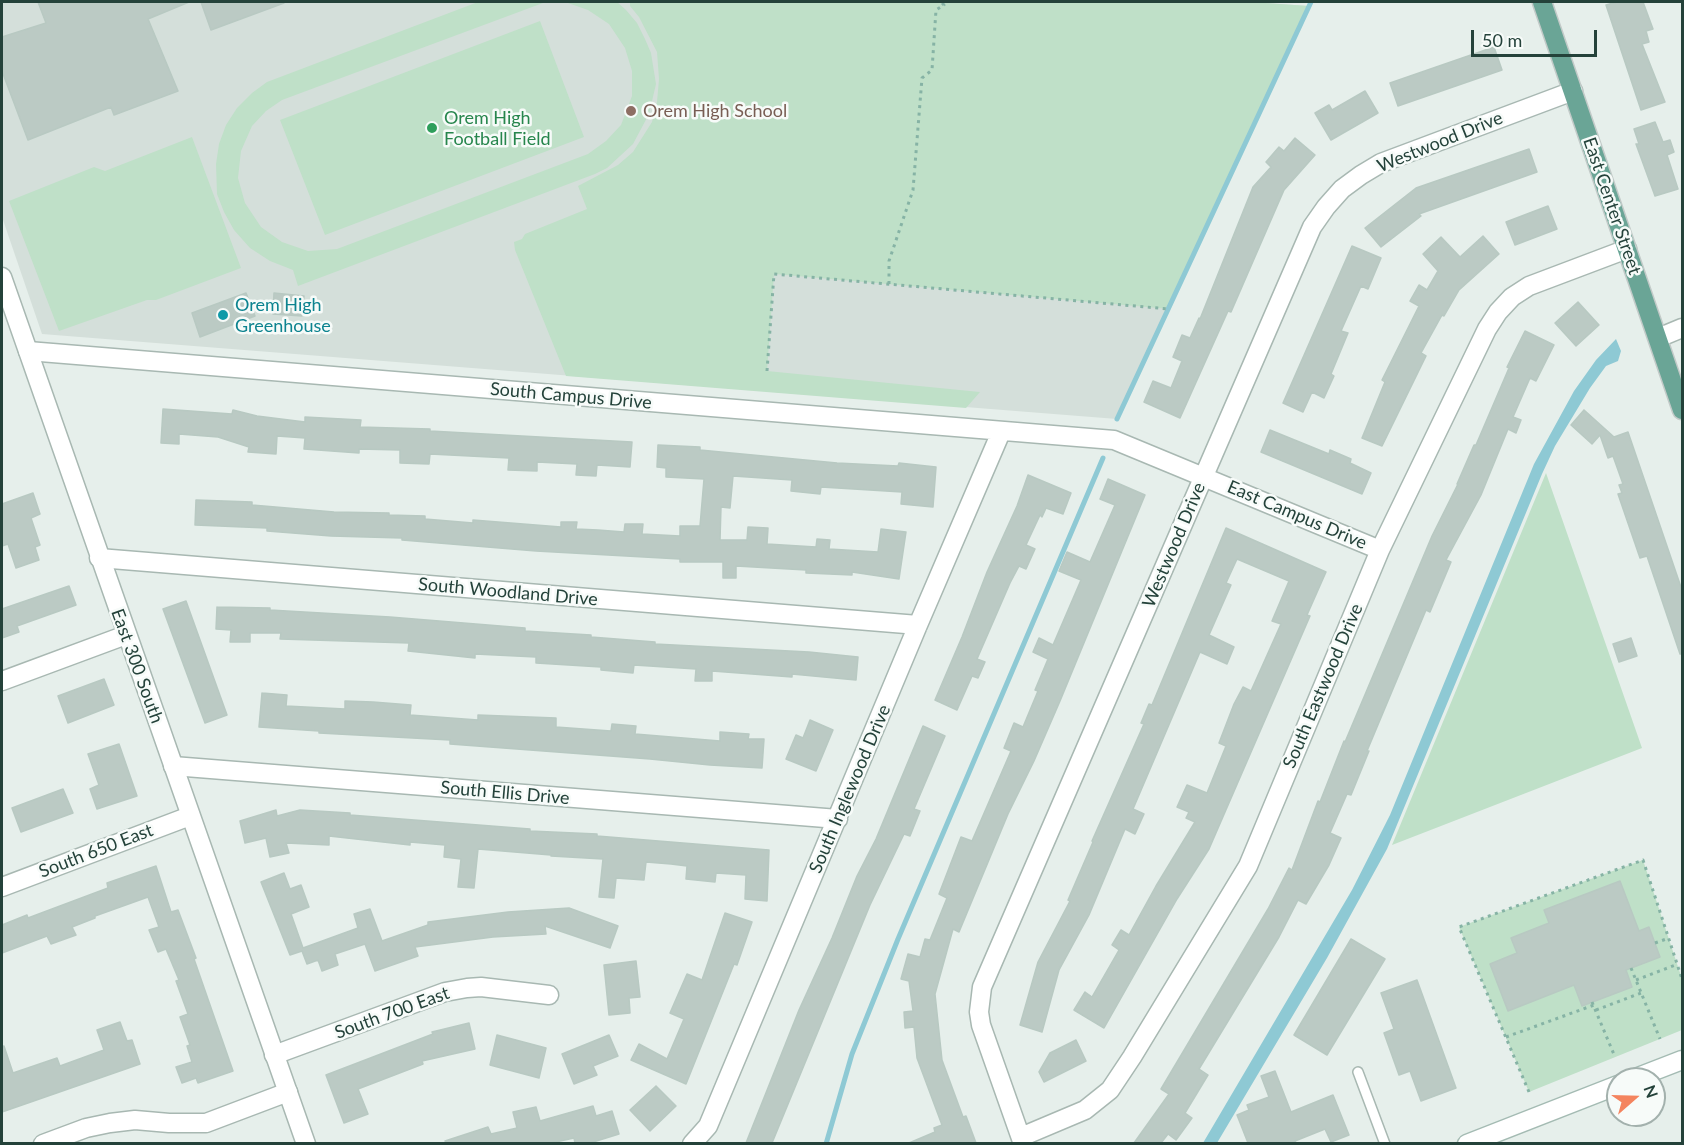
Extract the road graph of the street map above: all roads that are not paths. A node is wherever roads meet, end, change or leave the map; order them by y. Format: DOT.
graph roads {
  1 [pos="1542,2"];
  2 [pos="1572,91"];
  3 [pos="1627,249"];
  4 [pos="2,277"];
  5 [pos="1683,328"];
  6 [pos="1658,338"];
  7 [pos="28,351"];
  8 [pos="1683,410"];
  9 [pos="1001,432"];
  10 [pos="1114,440"];
  11 [pos="1204,476"];
  12 [pos="1380,550"];
  13 [pos="99,558"];
  14 [pos="918,625"];
  15 [pos="126,635"];
  16 [pos="2,681"];
  17 [pos="173,766"];
  18 [pos="190,816"];
  19 [pos="838,819"];
  20 [pos="2,887"];
  21 [pos="549,995"];
  22 [pos="274,1056"];
  23 [pos="1683,1060"];
  24 [pos="1665,1067"];
  25 [pos="1358,1072"];
  26 [pos="1606,1090"];
  27 [pos="288,1092"];
  28 [pos="1022,1140"];
  29 [pos="43,1143"];
  30 [pos="306,1143"];
  31 [pos="692,1143"];
  32 [pos="1385,1143"];
  33 [pos="1467,1143"];
  1 -- 2 [label="main road, East Center Street"];
  2 -- 3 [label="main road, East Center Street"];
  2 -- 11 [label="street, Westwood Drive"];
  3 -- 6 [label="main road, East Center Street"];
  3 -- 12 [label="street, South Eastwood Drive"];
  4 -- 7 [label="street, East 300 South"];
  5 -- 6 [label="street"];
  6 -- 8 [label="main road, East Center Street"];
  7 -- 9 [label="street, South Campus Drive"];
  7 -- 13 [label="street, East 300 South"];
  9 -- 10 [label="street, South Campus Drive"];
  9 -- 14 [label="street, South Inglewood Drive"];
  10 -- 11 [label="street, East Campus Drive"];
  11 -- 12 [label="street, East Campus Drive"];
  11 -- 28 [label="street, Westwood Drive"];
  12 -- 28 [label="street, South Eastwood Drive"];
  13 -- 14 [label="street, South Woodland Drive"];
  13 -- 15 [label="street, East 300 South"];
  14 -- 19 [label="street, South Inglewood Drive"];
  15 -- 16 [label="street"];
  15 -- 17 [label="street, East 300 South"];
  17 -- 18 [label="street, East 300 South"];
  17 -- 19 [label="street, South Ellis Drive"];
  18 -- 20 [label="street, South 650 East"];
  18 -- 22 [label="street, East 300 South"];
  19 -- 31 [label="street, South Inglewood Drive"];
  21 -- 22 [label="street, South 700 East"];
  22 -- 27 [label="street, East 300 South"];
  23 -- 24 [label="street"];
  25 -- 32 [label="lane"];
  26 -- 33 [label="street"];
  27 -- 29 [label="street"];
  27 -- 30 [label="street"];
}
